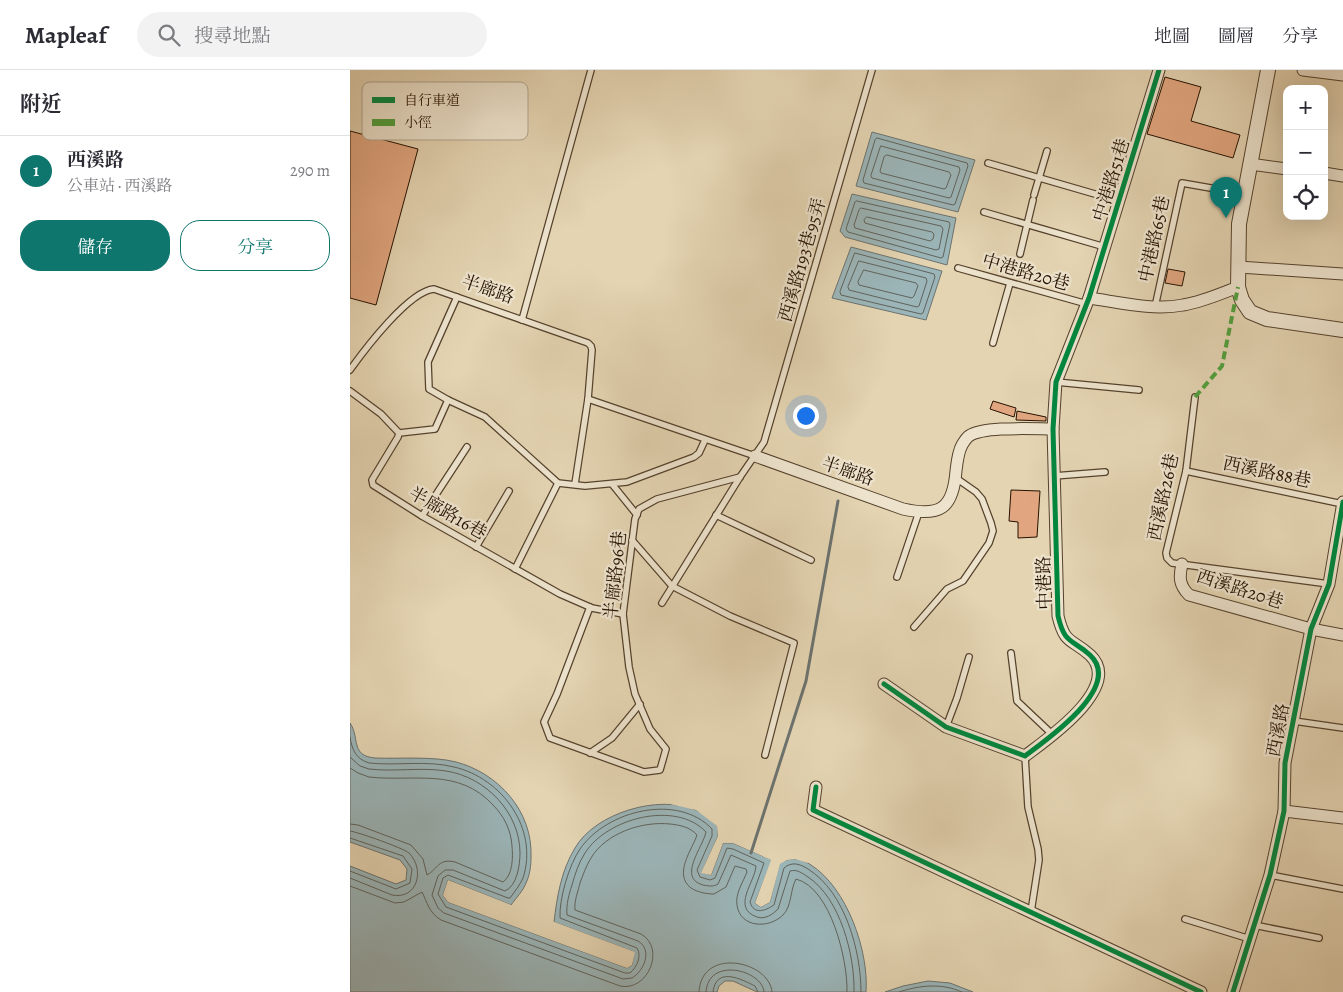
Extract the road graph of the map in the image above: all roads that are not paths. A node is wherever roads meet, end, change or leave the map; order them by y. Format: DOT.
graph roads {
  1 [pos="591,70"];
  2 [pos="872,70"];
  3 [pos="1159,70"];
  4 [pos="1268,70"];
  5 [pos="1303,70"];
  6 [pos="1343,75"];
  7 [pos="1048,151"];
  8 [pos="988,163"];
  9 [pos="1250,164"];
  10 [pos="1283,168"];
  11 [pos="1328,174"];
  12 [pos="1343,176"];
  13 [pos="1040,178"];
  14 [pos="1245,194"];
  15 [pos="1119,201"];
  16 [pos="984,212"];
  17 [pos="1027,224"];
  18 [pos="1105,247"];
  19 [pos="1020,254"];
  20 [pos="1239,267"];
  21 [pos="958,268"];
  22 [pos="1343,274"];
  23 [pos="1010,282"];
  24 [pos="1238,287"];
  25 [pos="457,297"];
  26 [pos="1088,301"];
  27 [pos="1155,306"];
  28 [pos="522,320"];
  29 [pos="1343,330"];
  30 [pos="994,344"];
  31 [pos="350,370"];
  32 [pos="1056,382"];
  33 [pos="1139,390"];
  34 [pos="350,391"];
  35 [pos="1195,397"];
  36 [pos="588,399"];
  37 [pos="448,400"];
  38 [pos="1053,429"];
  39 [pos="399,433"];
  40 [pos="706,440"];
  41 [pos="467,447"];
  42 [pos="755,456"];
  43 [pos="1186,471"];
  44 [pos="1105,472"];
  45 [pos="1054,476"];
  46 [pos="740,477"];
  47 [pos="956,478"];
  48 [pos="558,483"];
  49 [pos="575,484"];
  50 [pos="612,484"];
  51 [pos="509,491"];
  52 [pos="1343,503"];
  53 [pos="919,512"];
  54 [pos="716,514"];
  55 [pos="422,516"];
  56 [pos="637,516"];
  57 [pos="632,540"];
  58 [pos="476,547"];
  59 [pos="810,560"];
  60 [pos="1182,564"];
  61 [pos="515,569"];
  62 [pos="897,577"];
  63 [pos="1329,584"];
  64 [pos="672,586"];
  65 [pos="662,603"];
  66 [pos="590,607"];
  67 [pos="623,614"];
  68 [pos="914,628"];
  69 [pos="1311,629"];
  70 [pos="1343,635"];
  71 [pos="1011,653"];
  72 [pos="969,657"];
  73 [pos="884,684"];
  74 [pos="640,704"];
  75 [pos="1294,721"];
  76 [pos="946,727"];
  77 [pos="1343,728"];
  78 [pos="1053,735"];
  79 [pos="590,753"];
  80 [pos="765,755"];
  81 [pos="1025,756"];
  82 [pos="816,788"];
  83 [pos="1284,811"];
  84 [pos="1343,818"];
  85 [pos="1270,875"];
  86 [pos="1343,889"];
  87 [pos="1031,912"];
  88 [pos="1185,919"];
  89 [pos="1254,925"];
  90 [pos="1319,938"];
  91 [pos="1250,939"];
  92 [pos="1201,992"];
  93 [pos="1233,992"];
  1 -- 28 [label="lane"];
  2 -- 42 [label="lane, 西溪路193巷95弄"];
  3 -- 15 [label="street, 中港路51巷"];
  4 -- 9 [label="street"];
  5 -- 6 [label="street"];
  7 -- 13 [label="lane"];
  8 -- 13 [label="lane"];
  9 -- 10 [label="street"];
  9 -- 14 [label="street"];
  11 -- 12 [label="street"];
  13 -- 15 [label="lane"];
  13 -- 17 [label="lane"];
  14 -- 20 [label="street"];
  14 -- 27 [label="lane, 中港路65巷"];
  15 -- 18 [label="street, 中港路51巷"];
  16 -- 17 [label="lane"];
  17 -- 18 [label="lane"];
  17 -- 19 [label="lane"];
  18 -- 26 [label="street, 中港路51巷"];
  20 -- 22 [label="street"];
  20 -- 24 [label="street"];
  21 -- 23 [label="lane, 中港路20巷"];
  23 -- 26 [label="lane, 中港路20巷"];
  23 -- 30 [label="lane"];
  24 -- 27 [label="street"];
  24 -- 29 [label="street"];
  25 -- 28 [label="lane, 半廍路"];
  25 -- 31 [label="lane, 半廍路"];
  25 -- 37 [label="lane"];
  26 -- 27 [label="street"];
  26 -- 32 [label="street, 中港路"];
  28 -- 36 [label="lane, 半廍路"];
  32 -- 33 [label="lane"];
  32 -- 38 [label="street, 中港路"];
  34 -- 39 [label="lane"];
  35 -- 43 [label="lane, 西溪路26巷"];
  36 -- 40 [label="lane, 半廍路"];
  36 -- 49 [label="lane, 半廍路"];
  37 -- 39 [label="lane"];
  37 -- 48 [label="lane"];
  38 -- 45 [label="street, 中港路"];
  38 -- 47 [label="street, 半廍路"];
  39 -- 55 [label="lane, 半廍路16巷"];
  40 -- 42 [label="lane, 半廍路"];
  40 -- 50 [label="lane"];
  41 -- 55 [label="lane"];
  42 -- 46 [label="lane"];
  42 -- 53 [label="street, 半廍路"];
  43 -- 52 [label="lane, 西溪路88巷"];
  43 -- 60 [label="lane, 西溪路26巷"];
  44 -- 45 [label="lane"];
  45 -- 78 [label="street, 中港路"];
  46 -- 54 [label="lane"];
  46 -- 56 [label="lane, 半廍路96巷"];
  47 -- 53 [label="street, 半廍路"];
  47 -- 68 [label="lane"];
  48 -- 49 [label="lane"];
  48 -- 61 [label="lane"];
  49 -- 50 [label="lane"];
  50 -- 56 [label="lane"];
  51 -- 58 [label="lane"];
  52 -- 63 [label="street, 西溪路"];
  53 -- 62 [label="lane"];
  54 -- 59 [label="lane"];
  54 -- 64 [label="lane"];
  55 -- 58 [label="lane, 半廍路16巷"];
  56 -- 57 [label="lane, 半廍路96巷"];
  57 -- 64 [label="lane"];
  57 -- 67 [label="lane, 半廍路96巷"];
  58 -- 61 [label="lane, 半廍路16巷"];
  60 -- 63 [label="lane"];
  60 -- 69 [label="street, 西溪路20巷"];
  61 -- 66 [label="lane, 半廍路16巷"];
  63 -- 69 [label="street, 西溪路"];
  64 -- 65 [label="lane"];
  64 -- 80 [label="lane"];
  66 -- 67 [label="lane, 半廍路16巷"];
  66 -- 79 [label="lane"];
  67 -- 74 [label="lane, 半廍路96巷"];
  69 -- 70 [label="street, 西溪路20巷"];
  69 -- 75 [label="street, 西溪路"];
  71 -- 78 [label="lane"];
  72 -- 76 [label="lane"];
  73 -- 76 [label="street"];
  74 -- 79 [label="lane"];
  74 -- 79 [label="lane, 半廍路96巷"];
  75 -- 77 [label="lane"];
  75 -- 83 [label="street, 西溪路"];
  76 -- 81 [label="street"];
  78 -- 81 [label="street, 中港路"];
  81 -- 87 [label="lane"];
  82 -- 87 [label="street"];
  83 -- 84 [label="street"];
  83 -- 85 [label="street, 西溪路"];
  85 -- 86 [label="lane"];
  85 -- 89 [label="street, 西溪路"];
  87 -- 92 [label="street"];
  88 -- 91 [label="lane"];
  89 -- 90 [label="lane"];
  89 -- 91 [label="street, 西溪路"];
  91 -- 93 [label="street, 西溪路"];
}
